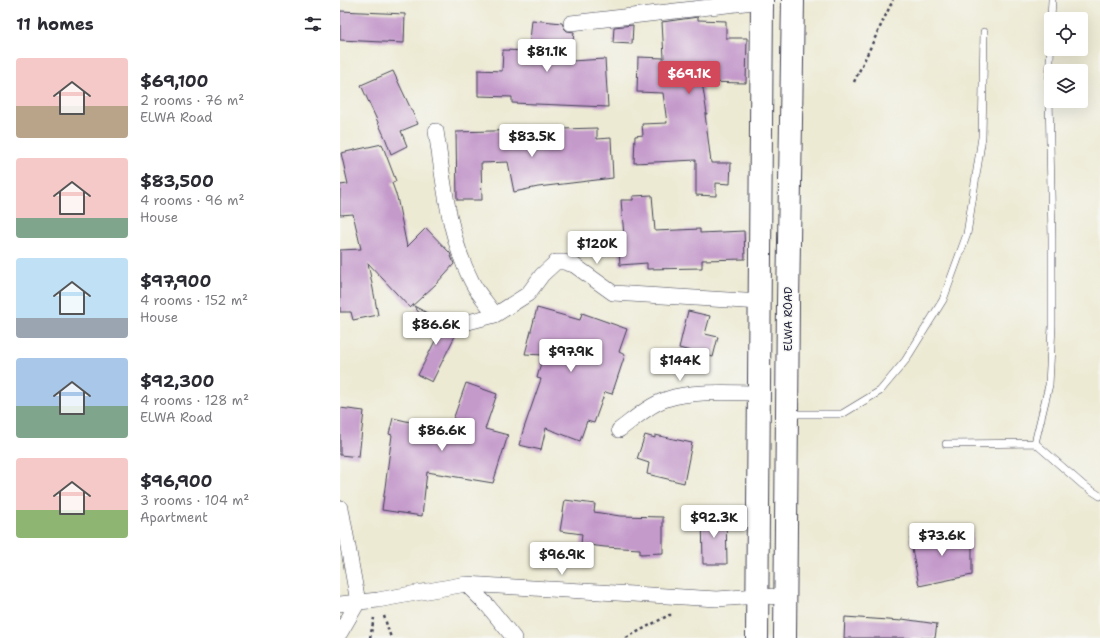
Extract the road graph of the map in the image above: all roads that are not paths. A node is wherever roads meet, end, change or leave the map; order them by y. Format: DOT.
graph roads {
  1 [pos="793,0"];
  2 [pos="1052,0"];
  3 [pos="762,1"];
  4 [pos="1051,12"];
  5 [pos="571,23"];
  6 [pos="984,32"];
  7 [pos="1050,56"];
  8 [pos="436,132"];
  9 [pos="761,302"];
  10 [pos="495,315"];
  11 [pos="457,325"];
  12 [pos="759,393"];
  13 [pos="787,414"];
  14 [pos="618,430"];
  15 [pos="1035,443"];
  16 [pos="946,444"];
  17 [pos="1100,496"];
  18 [pos="341,508"];
  19 [pos="466,584"];
  20 [pos="757,596"];
  21 [pos="786,597"];
  22 [pos="358,602"];
  23 [pos="340,604"];
  24 [pos="340,633"];
  25 [pos="514,638"];
  26 [pos="757,638"];
  27 [pos="785,638"];
  1 -- 13 [label="main road, ELWA ROAD"];
  2 -- 4 [label="lane"];
  3 -- 5 [label="street"];
  3 -- 9 [label="main road"];
  6 -- 13 [label="lane"];
  7 -- 15 [label="lane"];
  8 -- 10 [label="street"];
  9 -- 10 [label="street"];
  9 -- 12 [label="main road"];
  10 -- 11 [label="street"];
  12 -- 14 [label="street"];
  12 -- 20 [label="main road"];
  13 -- 21 [label="main road, ELWA ROAD"];
  15 -- 16 [label="lane"];
  15 -- 17 [label="lane"];
  18 -- 22 [label="street"];
  19 -- 20 [label="street"];
  19 -- 22 [label="street"];
  19 -- 25 [label="street"];
  20 -- 21 [label="street"];
  20 -- 26 [label="main road"];
  21 -- 27 [label="main road, ELWA ROAD"];
  22 -- 23 [label="street"];
  22 -- 24 [label="street"];
}
